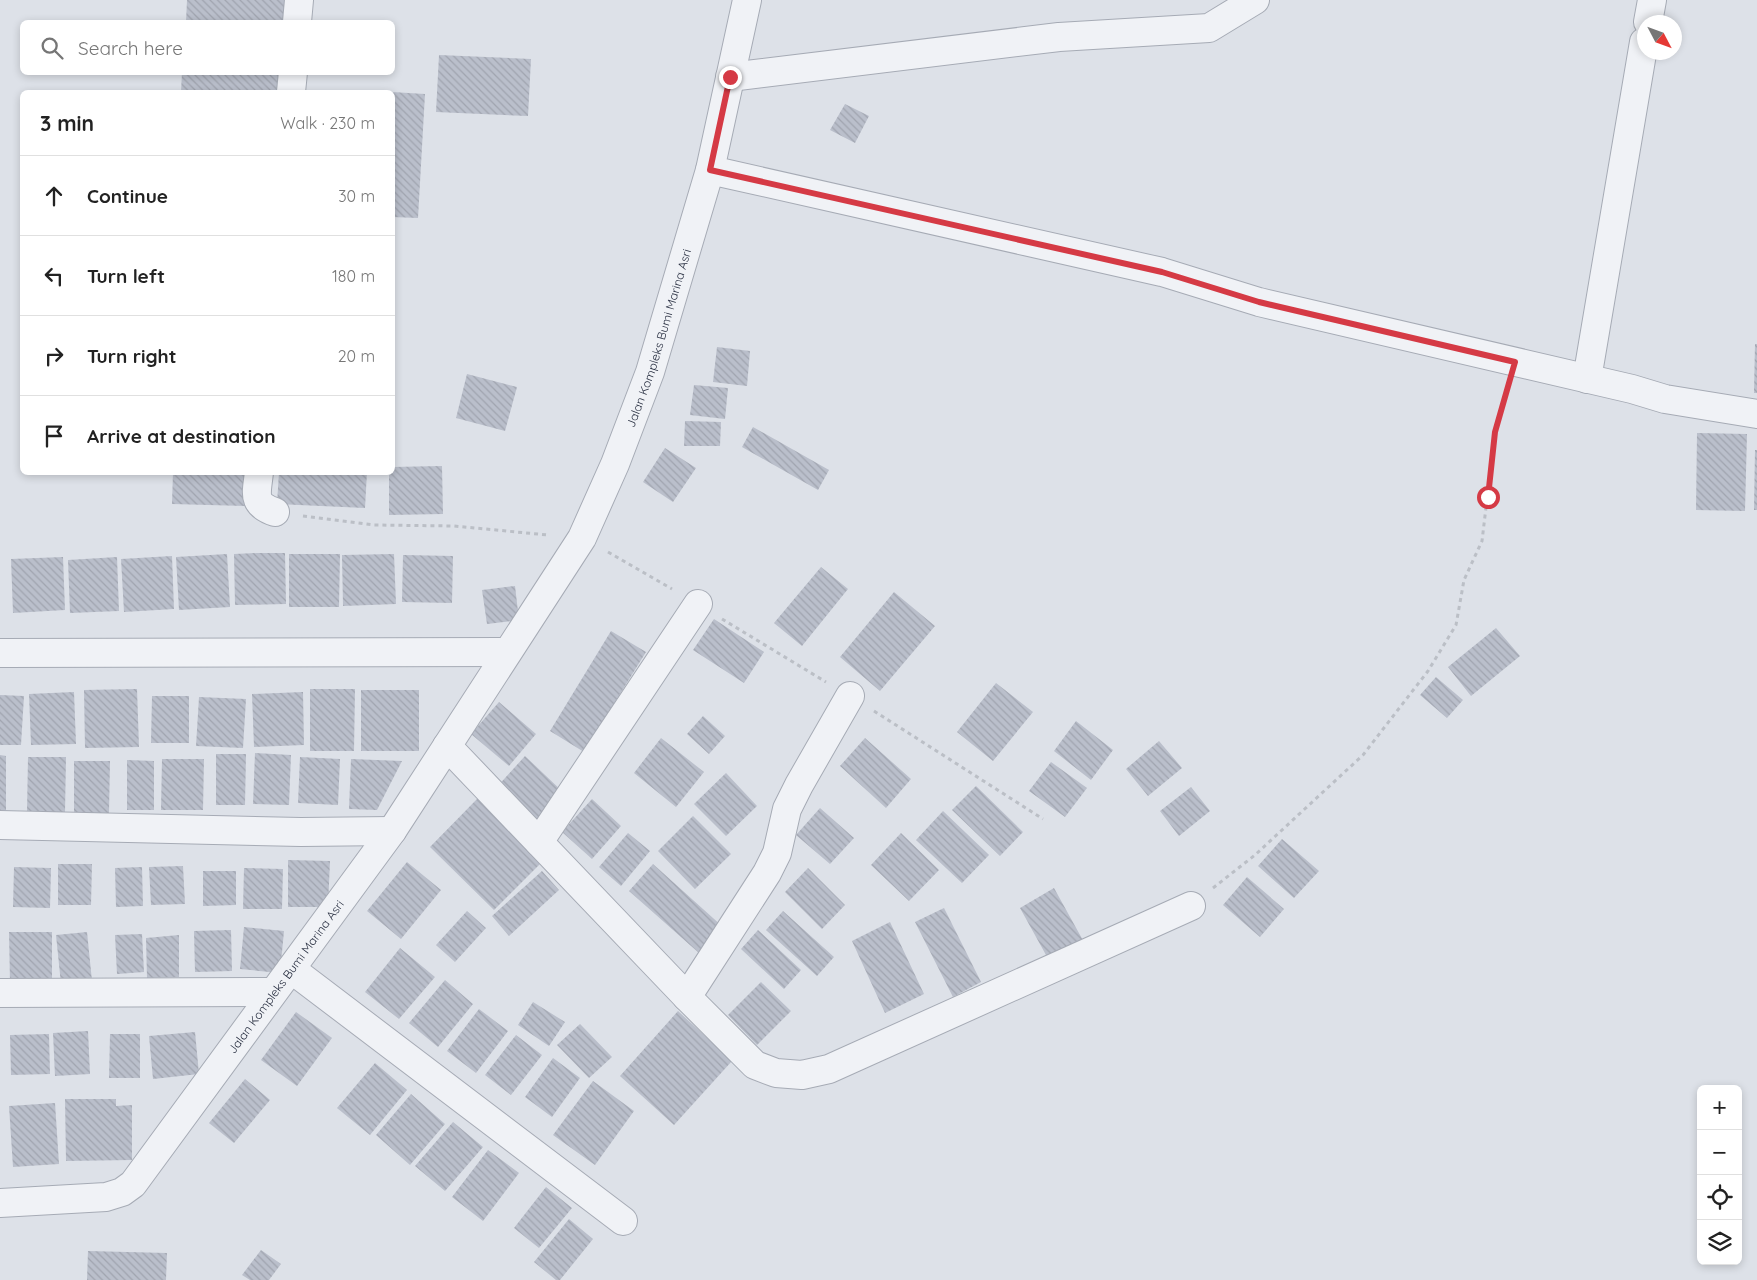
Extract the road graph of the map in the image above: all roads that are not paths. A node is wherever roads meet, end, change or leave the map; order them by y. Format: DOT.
graph roads {
  1 [pos="299,0"];
  2 [pos="747,0"];
  3 [pos="1255,0"];
  4 [pos="1652,0"];
  5 [pos="1649,15"];
  6 [pos="297,20"];
  7 [pos="1641,60"];
  8 [pos="293,75"];
  9 [pos="730,77"];
  10 [pos="291,90"];
  11 [pos="710,170"];
  12 [pos="1587,379"];
  13 [pos="1757,414"];
  14 [pos="258,475"];
  15 [pos="275,512"];
  16 [pos="698,604"];
  17 [pos="507,652"];
  18 [pos="0,653"];
  19 [pos="850,696"];
  20 [pos="447,746"];
  21 [pos="0,826"];
  22 [pos="392,832"];
  23 [pos="539,842"];
  24 [pos="1191,906"];
  25 [pos="291,968"];
  26 [pos="273,992"];
  27 [pos="0,993"];
  28 [pos="687,996"];
  29 [pos="0,1203"];
  30 [pos="623,1221"];
  1 -- 6 [label="street"];
  2 -- 9 [label="street, Jalan Kompleks Bumi Marina Asri"];
  3 -- 9 [label="street"];
  4 -- 5 [label="street"];
  7 -- 12 [label="street"];
  8 -- 10 [label="street"];
  9 -- 11 [label="street, Jalan Kompleks Bumi Marina Asri"];
  11 -- 12 [label="street"];
  11 -- 17 [label="street, Jalan Kompleks Bumi Marina Asri"];
  12 -- 13 [label="street"];
  14 -- 15 [label="street"];
  16 -- 23 [label="street"];
  17 -- 18 [label="street"];
  17 -- 20 [label="street, Jalan Kompleks Bumi Marina Asri"];
  19 -- 28 [label="street"];
  20 -- 22 [label="street, Jalan Kompleks Bumi Marina Asri"];
  20 -- 23 [label="street"];
  21 -- 22 [label="street"];
  22 -- 25 [label="street, Jalan Kompleks Bumi Marina Asri"];
  23 -- 28 [label="street"];
  24 -- 28 [label="street"];
  25 -- 26 [label="street, Jalan Kompleks Bumi Marina Asri"];
  25 -- 30 [label="street"];
  26 -- 27 [label="street"];
  26 -- 29 [label="street, Jalan Kompleks Bumi Marina Asri"];
}
